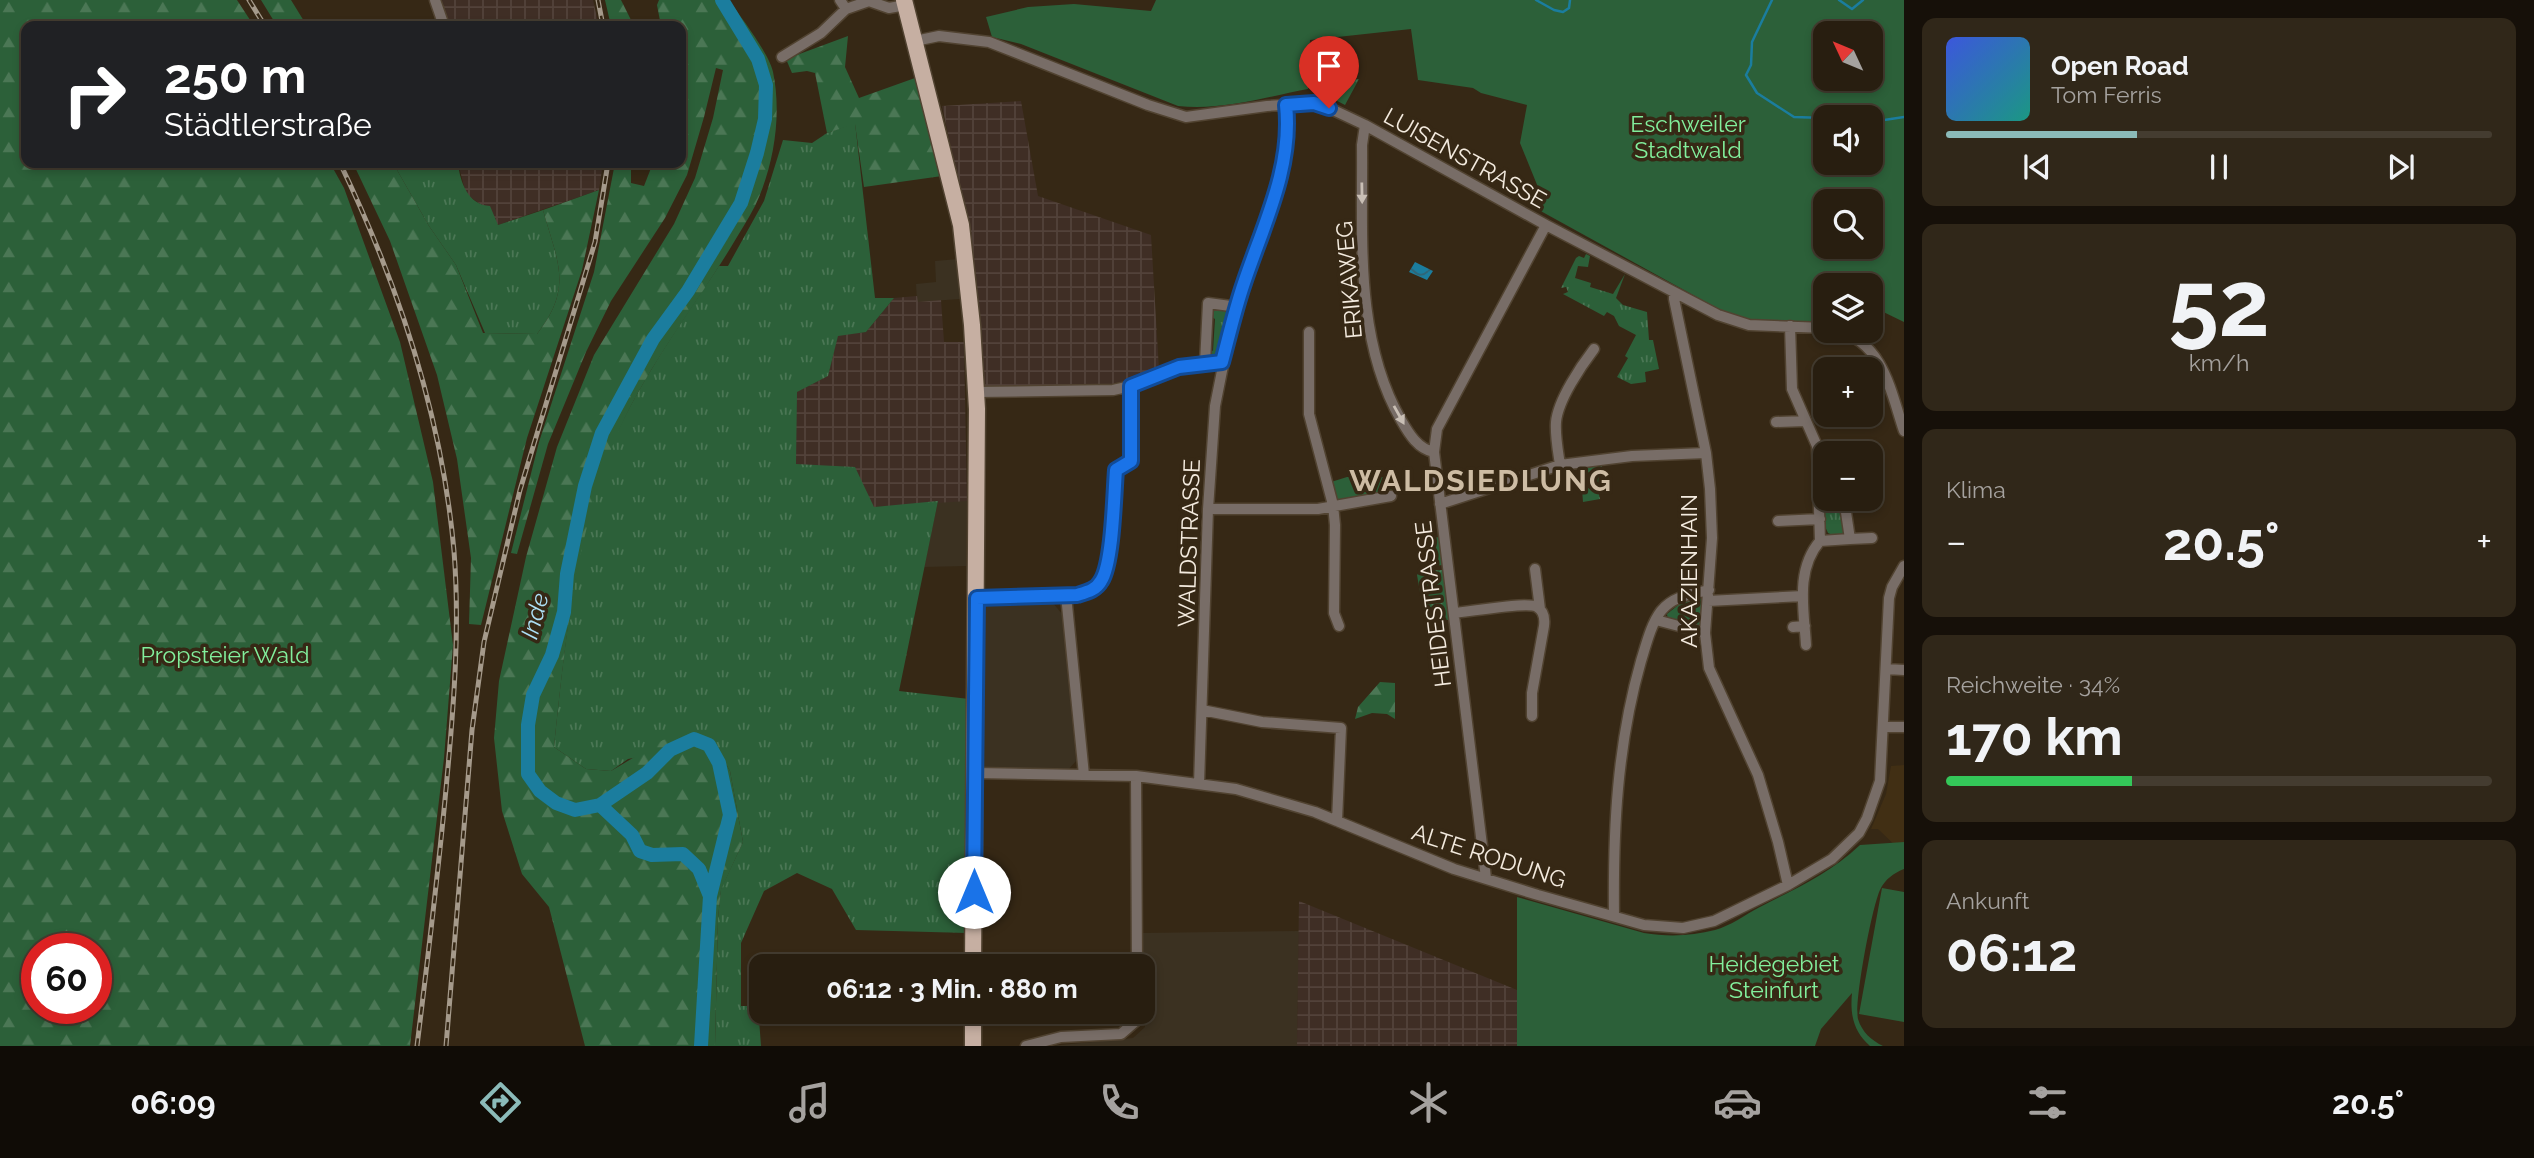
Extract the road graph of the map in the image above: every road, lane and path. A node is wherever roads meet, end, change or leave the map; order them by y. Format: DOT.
graph roads {
  1 [pos="435,0"];
  2 [pos="839,0"];
  3 [pos="905,3"];
  4 [pos="846,9"];
  5 [pos="442,21"];
  6 [pos="915,41"];
  7 [pos="782,57"];
  8 [pos="1286,105"];
  9 [pos="1365,125"];
  10 [pos="1546,225"];
  11 [pos="1674,292"];
  12 [pos="1238,307"];
  13 [pos="1790,326"];
  14 [pos="1813,327"];
  15 [pos="1309,332"];
  16 [pos="1862,343"];
  17 [pos="1594,349"];
  18 [pos="1222,362"];
  19 [pos="1205,363"];
  20 [pos="1131,386"];
  21 [pos="976,392"];
  22 [pos="1805,421"];
  23 [pos="1776,422"];
  24 [pos="1904,431"];
  25 [pos="1815,441"];
  26 [pos="1434,452"];
  27 [pos="1706,453"];
  28 [pos="1560,465"];
  29 [pos="1391,496"];
  30 [pos="1333,505"];
  31 [pos="1440,505"];
  32 [pos="1208,509"];
  33 [pos="1820,511"];
  34 [pos="1846,511"];
  35 [pos="1819,519"];
  36 [pos="1778,521"];
  37 [pos="1872,538"];
  38 [pos="1850,539"];
  39 [pos="1820,541"];
  40 [pos="1904,566"];
  41 [pos="1535,569"];
  42 [pos="1066,595"];
  43 [pos="1709,596"];
  44 [pos="1803,596"];
  45 [pos="977,598"];
  46 [pos="1540,609"];
  47 [pos="1454,613"];
  48 [pos="1656,620"];
  49 [pos="1339,626"];
  50 [pos="1805,626"];
  51 [pos="1793,627"];
  52 [pos="1705,633"];
  53 [pos="1806,645"];
  54 [pos="1886,669"];
  55 [pos="1904,670"];
  56 [pos="1202,710"];
  57 [pos="1532,716"];
  58 [pos="1884,727"];
  59 [pos="1904,727"];
  60 [pos="976,773"];
  61 [pos="1084,775"];
  62 [pos="1136,776"];
  63 [pos="1199,784"];
  64 [pos="1337,821"];
  65 [pos="1486,878"];
  66 [pos="1788,884"];
  67 [pos="1614,916"];
  68 [pos="973,954"];
  69 [pos="1136,954"];
  70 [pos="973,1024"];
  71 [pos="1133,1024"];
  72 [pos="972,1046"];
  73 [pos="1026,1046"];
  1 -- 5 [label="street"];
  2 -- 4 [label="street"];
  3 -- 4 [label="street"];
  3 -- 6 [label="main road"];
  4 -- 7 [label="street"];
  6 -- 8 [label="street, LUISENSTRASSE"];
  6 -- 21 [label="main road"];
  8 -- 9 [label="street, LUISENSTRASSE"];
  8 -- 12 [label="street, WALDSTRASSE"];
  9 -- 10 [label="street, LUISENSTRASSE"];
  9 -- 26 [label="street, ERIKAWEG, one-way"];
  10 -- 11 [label="street, LUISENSTRASSE"];
  10 -- 26 [label="street, HEIDESTRASSE"];
  11 -- 13 [label="street, LUISENSTRASSE"];
  11 -- 27 [label="street, AKAZIENHAIN"];
  12 -- 18 [label="street, WALDSTRASSE"];
  12 -- 19 [label="street"];
  13 -- 14 [label="street, LUISENSTRASSE"];
  13 -- 22 [label="street"];
  15 -- 30 [label="street"];
  16 -- 24 [label="street"];
  17 -- 28 [label="street"];
  18 -- 19 [label="street"];
  18 -- 32 [label="street, WALDSTRASSE"];
  19 -- 20 [label="street"];
  20 -- 21 [label="street"];
  20 -- 42 [label="street"];
  21 -- 45 [label="main road"];
  22 -- 23 [label="street"];
  22 -- 25 [label="street"];
  26 -- 31 [label="street, HEIDESTRASSE"];
  27 -- 28 [label="street"];
  27 -- 43 [label="street, AKAZIENHAIN"];
  28 -- 31 [label="street"];
  29 -- 30 [label="street"];
  30 -- 32 [label="street"];
  30 -- 49 [label="street"];
  31 -- 47 [label="street, HEIDESTRASSE"];
  32 -- 56 [label="street, WALDSTRASSE"];
  33 -- 35 [label="street"];
  34 -- 38 [label="street"];
  35 -- 36 [label="street"];
  35 -- 39 [label="street"];
  37 -- 38 [label="street"];
  38 -- 39 [label="street"];
  39 -- 44 [label="street"];
  40 -- 54 [label="street, ALTE RODUNG"];
  41 -- 46 [label="street"];
  42 -- 45 [label="street"];
  42 -- 61 [label="street"];
  43 -- 44 [label="street"];
  43 -- 48 [label="street"];
  43 -- 52 [label="street, AKAZIENHAIN"];
  44 -- 50 [label="street"];
  45 -- 60 [label="main road"];
  46 -- 47 [label="street"];
  46 -- 57 [label="street"];
  47 -- 65 [label="street, HEIDESTRASSE"];
  48 -- 52 [label="street"];
  48 -- 67 [label="street"];
  50 -- 51 [label="street"];
  50 -- 53 [label="street"];
  52 -- 66 [label="street, AKAZIENHAIN"];
  54 -- 55 [label="street"];
  54 -- 58 [label="street, ALTE RODUNG"];
  56 -- 63 [label="street, WALDSTRASSE"];
  56 -- 64 [label="street"];
  58 -- 59 [label="street"];
  58 -- 66 [label="street, ALTE RODUNG"];
  60 -- 61 [label="street, ALTE RODUNG"];
  60 -- 68 [label="main road"];
  61 -- 62 [label="street, ALTE RODUNG"];
  62 -- 63 [label="street, ALTE RODUNG"];
  62 -- 69 [label="street"];
  63 -- 64 [label="street, ALTE RODUNG"];
  64 -- 65 [label="street, ALTE RODUNG"];
  65 -- 67 [label="street, ALTE RODUNG"];
  66 -- 67 [label="street, ALTE RODUNG"];
  70 -- 72 [label="main road"];
  71 -- 73 [label="street"];
}
